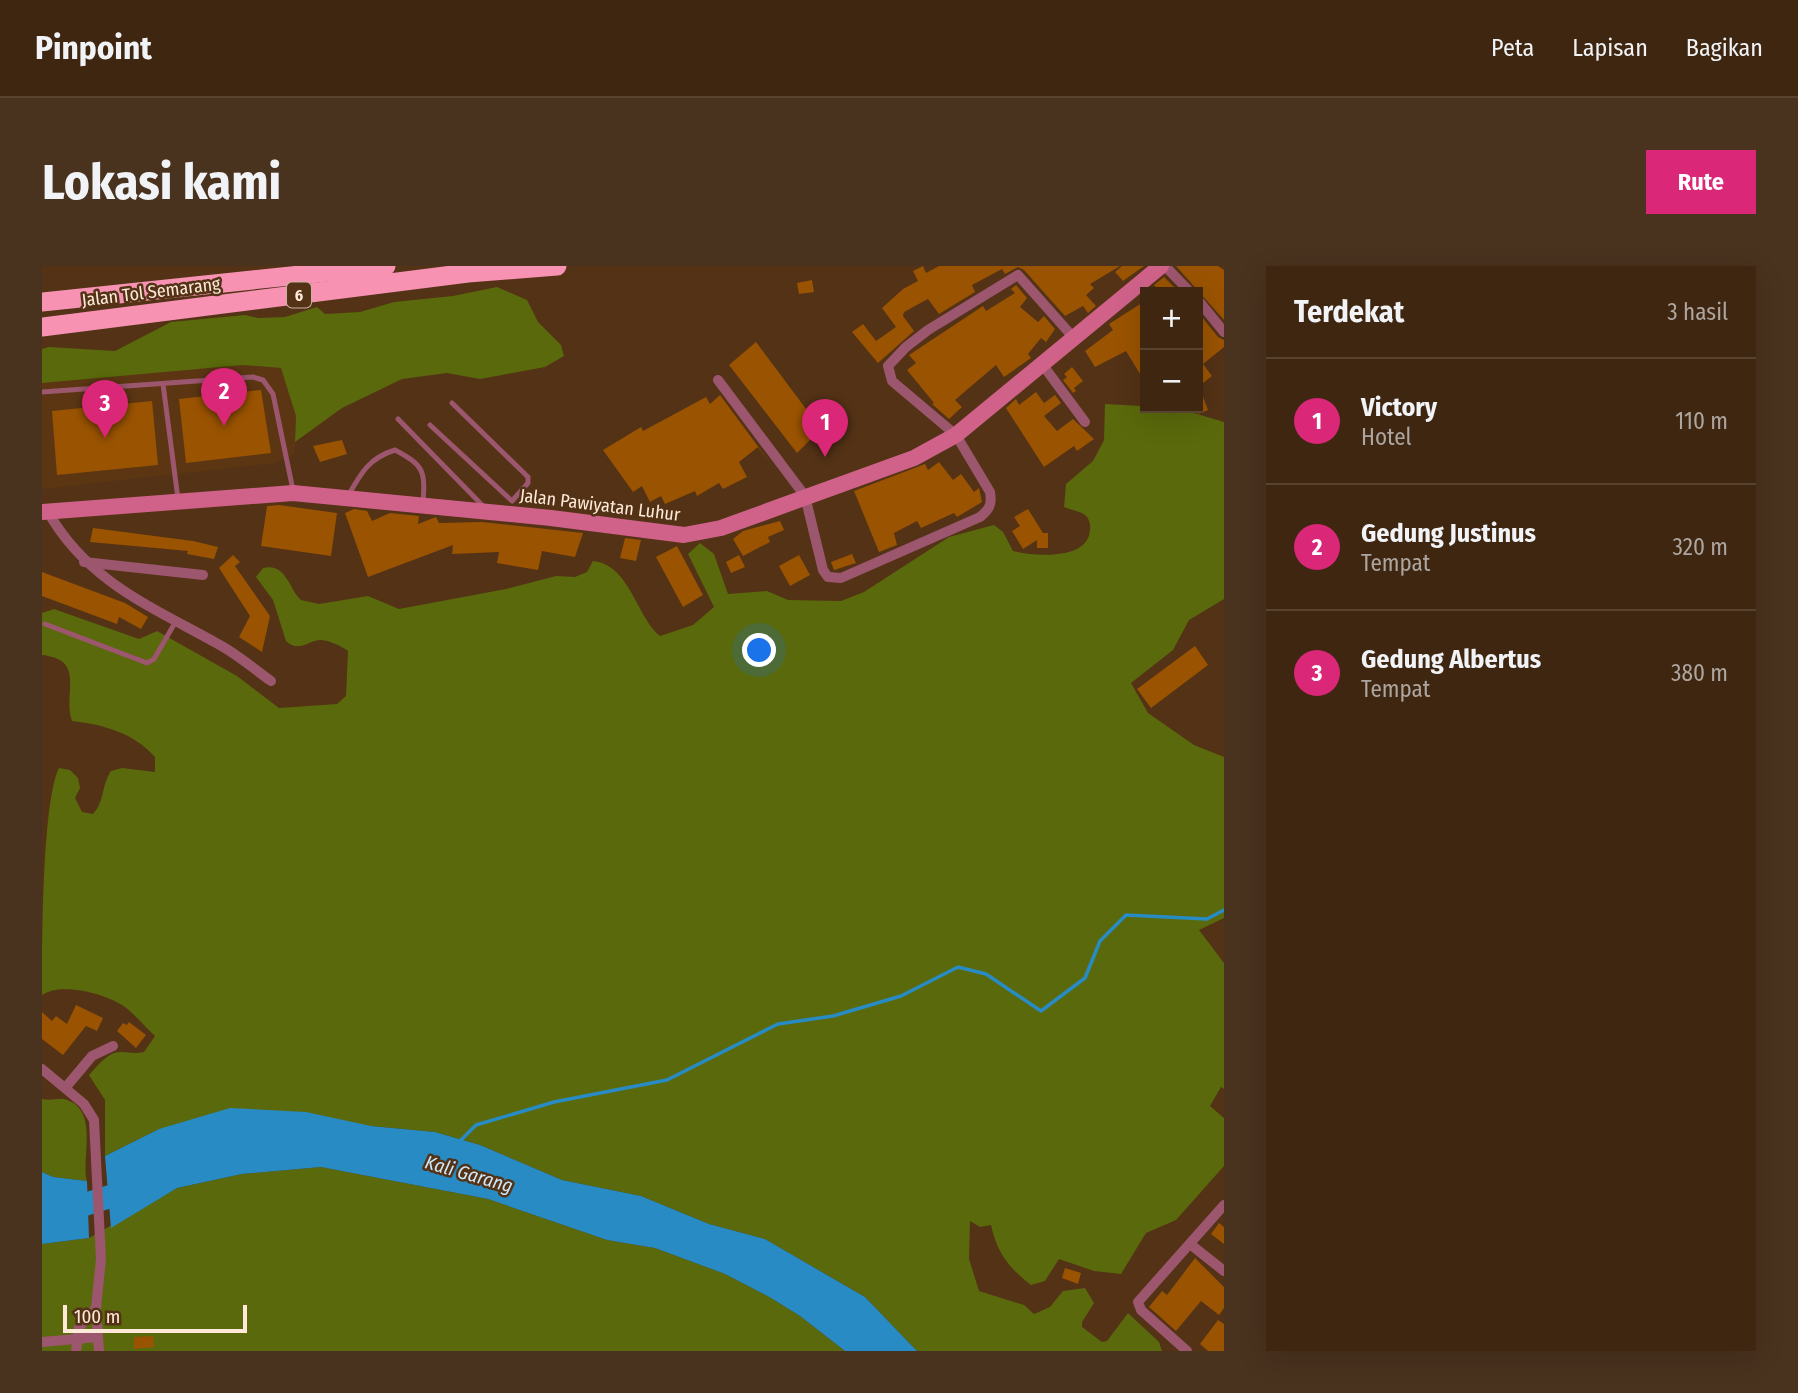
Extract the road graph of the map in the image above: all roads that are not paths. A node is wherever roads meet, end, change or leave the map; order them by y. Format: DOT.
graph roads {
  1 [pos="386,266"];
  2 [pos="556,266"];
  3 [pos="1157,267"];
  4 [pos="1183,287"];
  5 [pos="42,302"];
  6 [pos="1203,306"];
  7 [pos="42,327"];
  8 [pos="1224,332"];
  9 [pos="1073,337"];
  10 [pos="1042,364"];
  11 [pos="718,380"];
  12 [pos="163,384"];
  13 [pos="42,392"];
  14 [pos="452,403"];
  15 [pos="398,419"];
  16 [pos="1085,422"];
  17 [pos="429,425"];
  18 [pos="956,435"];
  19 [pos="293,493"];
  20 [pos="806,495"];
  21 [pos="347,499"];
  22 [pos="178,500"];
  23 [pos="423,507"];
  24 [pos="511,508"];
  25 [pos="45,512"];
  26 [pos="489,513"];
  27 [pos="84,562"];
  28 [pos="203,575"];
  29 [pos="176,621"];
  30 [pos="45,624"];
  31 [pos="271,681"];
  32 [pos="113,1046"];
  33 [pos="42,1069"];
  34 [pos="66,1087"];
  35 [pos="1224,1205"];
  36 [pos="1190,1244"];
  37 [pos="1224,1271"];
  38 [pos="96,1308"];
  39 [pos="99,1337"];
  40 [pos="42,1342"];
  41 [pos="77,1345"];
  42 [pos="99,1351"];
  43 [pos="1187,1351"];
  1 -- 5 [label="highway, Jalan Tol Semarang / 6"];
  2 -- 7 [label="highway, Jalan Tol Semarang / 6"];
  3 -- 4 [label="street"];
  3 -- 9 [label="main road, Jalan Pawiyatan Luhur"];
  6 -- 8 [label="street"];
  9 -- 10 [label="main road, Jalan Pawiyatan Luhur"];
  9 -- 18 [label="street"];
  10 -- 16 [label="street"];
  10 -- 18 [label="main road, Jalan Pawiyatan Luhur"];
  11 -- 20 [label="street"];
  12 -- 13 [label="lane"];
  12 -- 19 [label="lane"];
  12 -- 22 [label="lane"];
  14 -- 24 [label="lane"];
  15 -- 26 [label="lane"];
  17 -- 24 [label="lane"];
  18 -- 20 [label="main road, Jalan Pawiyatan Luhur"];
  18 -- 20 [label="street"];
  19 -- 21 [label="main road, Jalan Pawiyatan Luhur"];
  19 -- 22 [label="main road, Jalan Pawiyatan Luhur"];
  20 -- 24 [label="main road, Jalan Pawiyatan Luhur"];
  21 -- 23 [label="main road, Jalan Pawiyatan Luhur"];
  21 -- 23 [label="lane"];
  22 -- 25 [label="main road, Jalan Pawiyatan Luhur"];
  23 -- 26 [label="main road, Jalan Pawiyatan Luhur"];
  24 -- 26 [label="main road, Jalan Pawiyatan Luhur"];
  25 -- 27 [label="street"];
  27 -- 28 [label="street"];
  27 -- 29 [label="street"];
  29 -- 30 [label="lane"];
  29 -- 31 [label="street"];
  32 -- 34 [label="street"];
  33 -- 34 [label="street"];
  34 -- 38 [label="street"];
  35 -- 36 [label="street"];
  36 -- 37 [label="street"];
  36 -- 43 [label="street"];
  38 -- 39 [label="street"];
  38 -- 41 [label="street"];
  39 -- 41 [label="street"];
  39 -- 42 [label="street"];
  40 -- 41 [label="street"];
}
